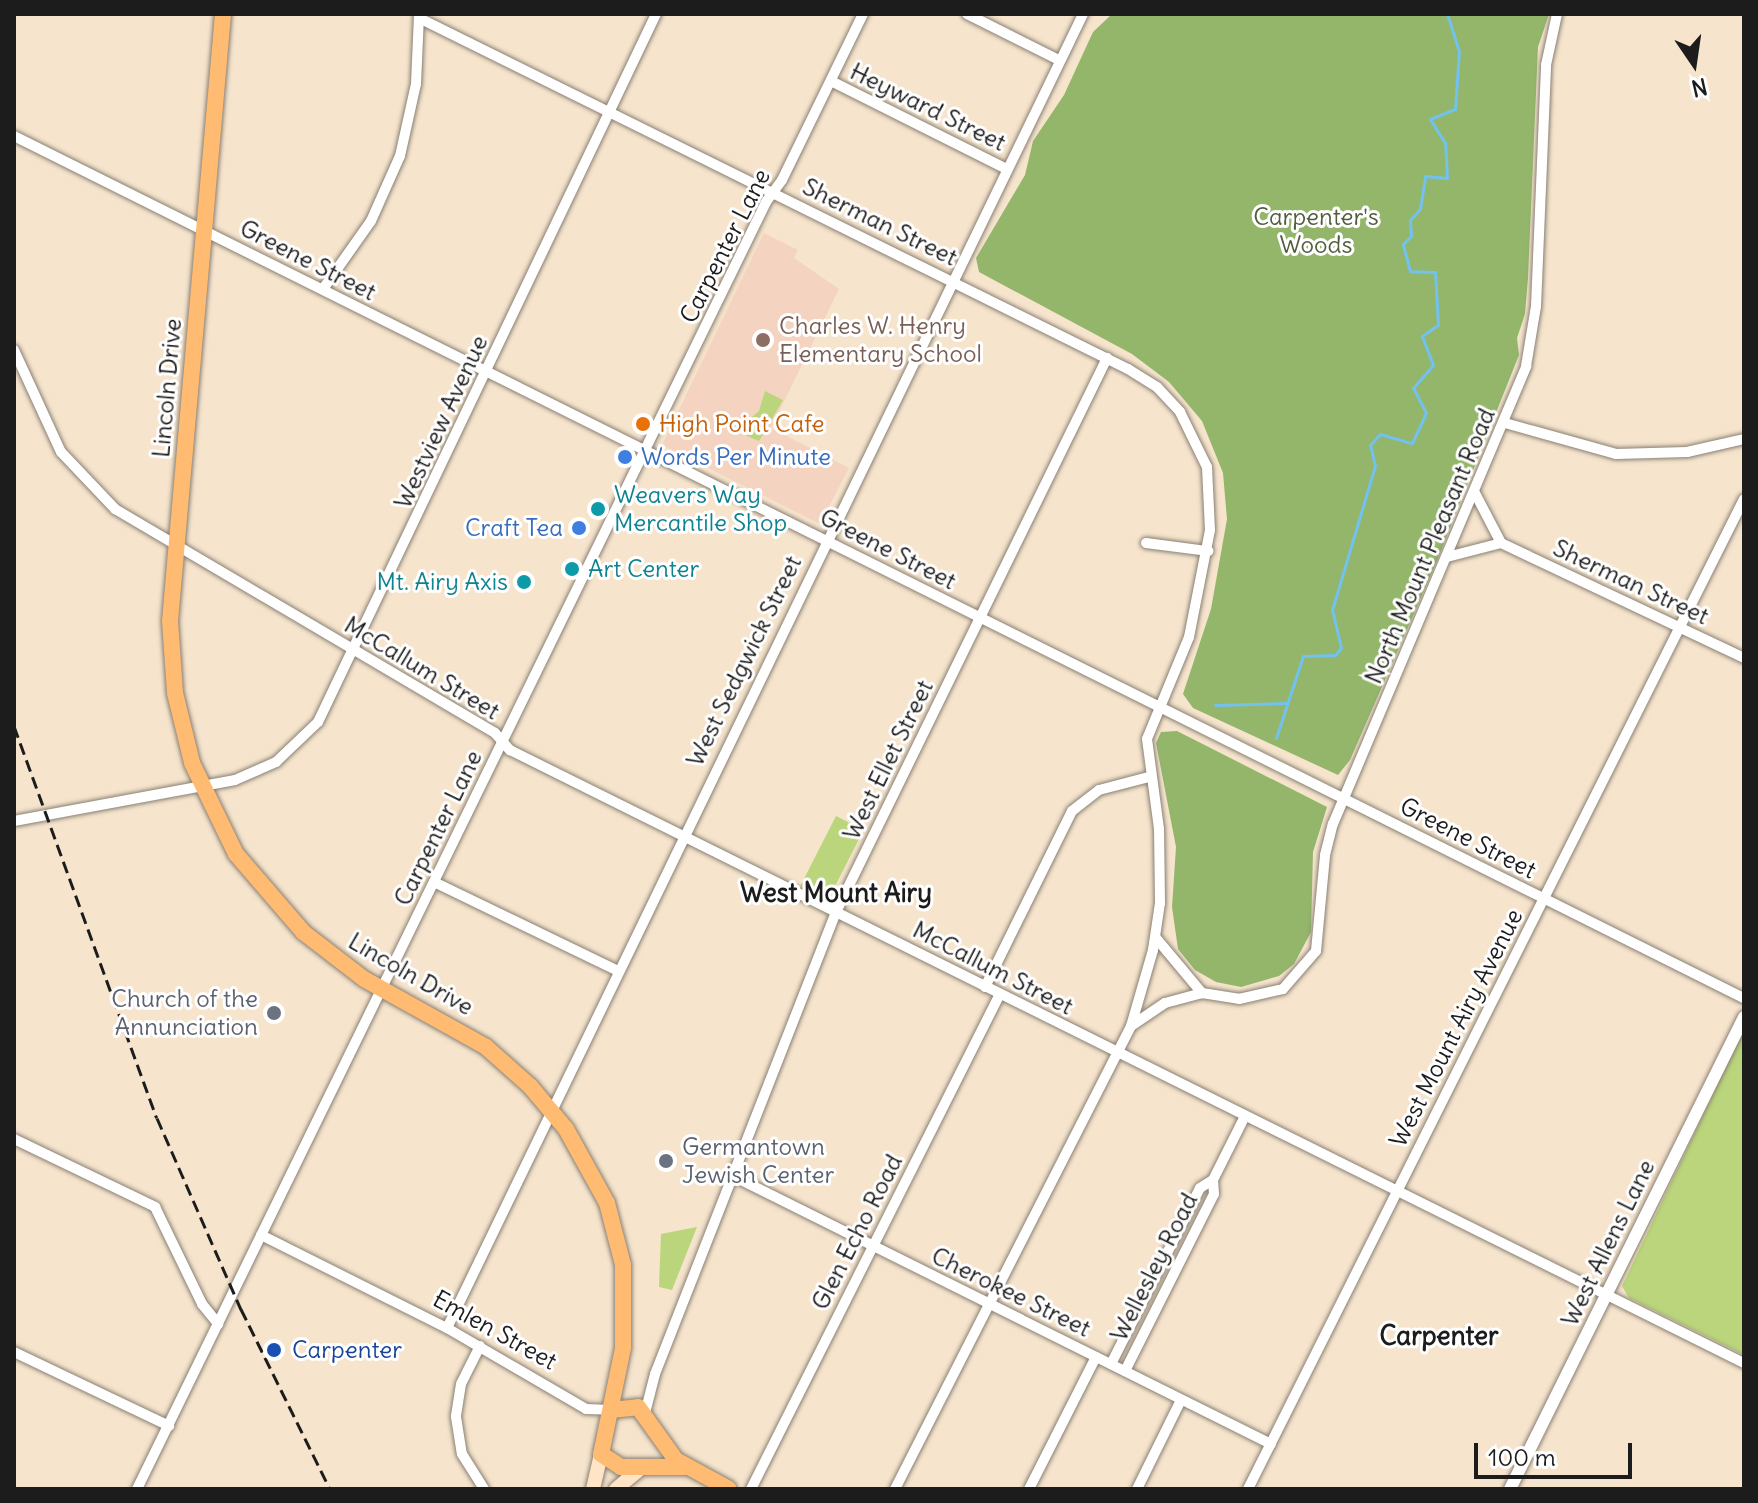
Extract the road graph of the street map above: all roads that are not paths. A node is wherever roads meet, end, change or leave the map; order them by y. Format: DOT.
graph roads {
  1 [pos="223,14"];
  2 [pos="656,14"];
  3 [pos="863,14"];
  4 [pos="967,14"];
  5 [pos="1083,14"];
  6 [pos="1557,14"];
  7 [pos="419,16"];
  8 [pos="1059,60"];
  9 [pos="831,81"];
  10 [pos="611,110"];
  11 [pos="14,136"];
  12 [pos="1007,169"];
  13 [pos="774,191"];
  14 [pos="206,231"];
  15 [pos="953,280"];
  16 [pos="323,289"];
  17 [pos="14,350"];
  18 [pos="1107,358"];
  19 [pos="487,371"];
  20 [pos="1505,423"];
  21 [pos="1744,439"];
  22 [pos="645,450"];
  23 [pos="1475,493"];
  24 [pos="1744,499"];
  25 [pos="825,540"];
  26 [pos="1146,543"];
  27 [pos="1501,543"];
  28 [pos="176,547"];
  29 [pos="1208,551"];
  30 [pos="1447,557"];
  31 [pos="980,617"];
  32 [pos="1679,628"];
  33 [pos="355,651"];
  34 [pos="1744,658"];
  35 [pos="1159,706"];
  36 [pos="502,742"];
  37 [pos="1149,777"];
  38 [pos="201,788"];
  39 [pos="1343,798"];
  40 [pos="14,821"];
  41 [pos="682,836"];
  42 [pos="434,882"];
  43 [pos="1544,898"];
  44 [pos="836,912"];
  45 [pos="1156,938"];
  46 [pos="618,971"];
  47 [pos="985,987"];
  48 [pos="382,989"];
  49 [pos="1202,993"];
  50 [pos="1000,994"];
  51 [pos="1744,998"];
  52 [pos="1744,1017"];
  53 [pos="1131,1026"];
  54 [pos="1117,1053"];
  55 [pos="552,1110"];
  56 [pos="1245,1116"];
  57 [pos="14,1139"];
  58 [pos="733,1176"];
  59 [pos="1213,1180"];
  60 [pos="1396,1191"];
  61 [pos="261,1235"];
  62 [pos="872,1246"];
  63 [pos="1607,1295"];
  64 [pos="989,1304"];
  65 [pos="218,1324"];
  66 [pos="447,1328"];
  67 [pos="480,1346"];
  68 [pos="14,1352"];
  69 [pos="1096,1357"];
  70 [pos="1744,1363"];
  71 [pos="1111,1364"];
  72 [pos="1125,1371"];
  73 [pos="1181,1400"];
  74 [pos="611,1410"];
  75 [pos="645,1413"];
  76 [pos="169,1426"];
  77 [pos="652,1432"];
  78 [pos="1271,1444"];
  79 [pos="601,1454"];
  80 [pos="644,1465"];
  81 [pos="685,1467"];
  82 [pos="1514,1488"];
  83 [pos="137,1489"];
  84 [pos="484,1489"];
  85 [pos="593,1489"];
  86 [pos="616,1489"];
  87 [pos="729,1489"];
  88 [pos="751,1489"];
  89 [pos="895,1489"];
  90 [pos="1029,1489"];
  91 [pos="1137,1489"];
  92 [pos="1248,1489"];
  1 -- 14 [label="main road, Lincoln Drive"];
  2 -- 10 [label="street, Westview Avenue"];
  3 -- 9 [label="street, Carpenter Lane"];
  4 -- 8 [label="street"];
  5 -- 8 [label="street, West Sedgwick Street"];
  6 -- 20 [label="street, North Mount Pleasant Road"];
  7 -- 10 [label="street, Sherman Street"];
  7 -- 16 [label="street"];
  8 -- 12 [label="street, West Sedgwick Street"];
  9 -- 12 [label="street, Heyward Street"];
  9 -- 13 [label="street, Carpenter Lane"];
  10 -- 13 [label="street, Sherman Street"];
  10 -- 19 [label="street, Westview Avenue"];
  11 -- 14 [label="street, Greene Street"];
  12 -- 15 [label="street, West Sedgwick Street"];
  13 -- 15 [label="street, Sherman Street"];
  13 -- 22 [label="street, Carpenter Lane"];
  14 -- 16 [label="street, Greene Street"];
  14 -- 28 [label="main road, Lincoln Drive"];
  15 -- 18 [label="street, Sherman Street"];
  15 -- 25 [label="street, West Sedgwick Street"];
  16 -- 19 [label="street, Greene Street"];
  17 -- 28 [label="street, McCallum Street"];
  18 -- 29 [label="street, Sherman Street"];
  18 -- 31 [label="street, West Ellet Street"];
  19 -- 22 [label="street, Greene Street"];
  19 -- 33 [label="street, Westview Avenue"];
  20 -- 21 [label="street"];
  20 -- 23 [label="street, North Mount Pleasant Road"];
  22 -- 25 [label="street, Greene Street"];
  22 -- 36 [label="street, Carpenter Lane"];
  23 -- 27 [label="street"];
  23 -- 30 [label="street, North Mount Pleasant Road"];
  24 -- 32 [label="street, West Mount Airy Avenue"];
  25 -- 31 [label="street, Greene Street"];
  25 -- 41 [label="street, West Sedgwick Street"];
  26 -- 29 [label="street"];
  27 -- 30 [label="street"];
  27 -- 32 [label="street, Sherman Street"];
  28 -- 33 [label="street, McCallum Street"];
  28 -- 38 [label="main road, Lincoln Drive"];
  29 -- 35 [label="street, Sherman Street"];
  30 -- 39 [label="street, North Mount Pleasant Road"];
  31 -- 35 [label="street, Greene Street"];
  31 -- 44 [label="street, West Ellet Street"];
  32 -- 34 [label="street, Sherman Street"];
  32 -- 43 [label="street, West Mount Airy Avenue"];
  33 -- 36 [label="street, McCallum Street"];
  33 -- 38 [label="street, Westview Avenue"];
  35 -- 37 [label="street, Sherman Street"];
  35 -- 39 [label="street, Greene Street"];
  36 -- 41 [label="street, McCallum Street"];
  36 -- 42 [label="street, Carpenter Lane"];
  37 -- 45 [label="street, Sherman Street"];
  37 -- 47 [label="street"];
  38 -- 40 [label="street"];
  38 -- 48 [label="main road, Lincoln Drive"];
  39 -- 43 [label="street, Greene Street"];
  39 -- 49 [label="street, North Mount Pleasant Road"];
  41 -- 44 [label="street, McCallum Street"];
  41 -- 46 [label="street, West Sedgwick Street"];
  42 -- 46 [label="street"];
  42 -- 48 [label="street, Carpenter Lane"];
  43 -- 51 [label="street, Greene Street"];
  43 -- 60 [label="street, West Mount Airy Avenue"];
  44 -- 47 [label="street, McCallum Street"];
  44 -- 58 [label="street, West Ellet Street"];
  45 -- 49 [label="street"];
  45 -- 53 [label="street, Sherman Street"];
  46 -- 55 [label="street, West Sedgwick Street"];
  47 -- 50 [label="street, McCallum Street"];
  48 -- 55 [label="main road, Lincoln Drive"];
  48 -- 61 [label="street, Carpenter Lane"];
  49 -- 53 [label="street, North Mount Pleasant Road"];
  50 -- 54 [label="street, McCallum Street"];
  50 -- 62 [label="street, Glen Echo Road"];
  52 -- 63 [label="street, West Allens Lane"];
  53 -- 54 [label="street, North Mount Pleasant Road"];
  54 -- 56 [label="street, McCallum Street"];
  54 -- 64 [label="street, North Mount Pleasant Road"];
  55 -- 66 [label="street, West Sedgwick Street"];
  55 -- 74 [label="main road, Lincoln Drive"];
  56 -- 59 [label="street, Wellesley Road"];
  56 -- 60 [label="street, McCallum Street"];
  57 -- 65 [label="street"];
  58 -- 62 [label="street, Cherokee Street"];
  58 -- 75 [label="street, West Ellet Street"];
  59 -- 71 [label="street, Wellesley Road"];
  59 -- 72 [label="street, Wellesley Road"];
  60 -- 63 [label="street, McCallum Street"];
  60 -- 78 [label="street, West Mount Airy Avenue"];
  61 -- 65 [label="street, Carpenter Lane"];
  61 -- 66 [label="street, Emlen Street"];
  62 -- 64 [label="street, Cherokee Street"];
  62 -- 88 [label="street, Glen Echo Road"];
  63 -- 70 [label="street, McCallum Street"];
  63 -- 82 [label="street, West Allens Lane"];
  64 -- 69 [label="street, Cherokee Street"];
  64 -- 89 [label="street, North Mount Pleasant Road"];
  65 -- 76 [label="street, Carpenter Lane"];
  66 -- 67 [label="street, Emlen Street"];
  67 -- 74 [label="street, Emlen Street"];
  67 -- 84 [label="street"];
  68 -- 76 [label="street"];
  69 -- 71 [label="street, Cherokee Street"];
  69 -- 90 [label="street"];
  71 -- 72 [label="street, Cherokee Street"];
  72 -- 73 [label="street, Cherokee Street"];
  73 -- 78 [label="street, Cherokee Street"];
  73 -- 91 [label="street"];
  74 -- 75 [label="main road, Emlen Street"];
  74 -- 79 [label="main road, Lincoln Drive"];
  75 -- 77 [label="main road"];
  76 -- 83 [label="street, Carpenter Lane"];
  77 -- 80 [label="main road"];
  77 -- 81 [label="main road"];
  78 -- 92 [label="street, West Mount Airy Avenue"];
  79 -- 80 [label="main road"];
  79 -- 85 [label="main road, Lincoln Drive"];
  80 -- 81 [label="main road"];
  80 -- 86 [label="main road"];
  81 -- 87 [label="main road"];
}
